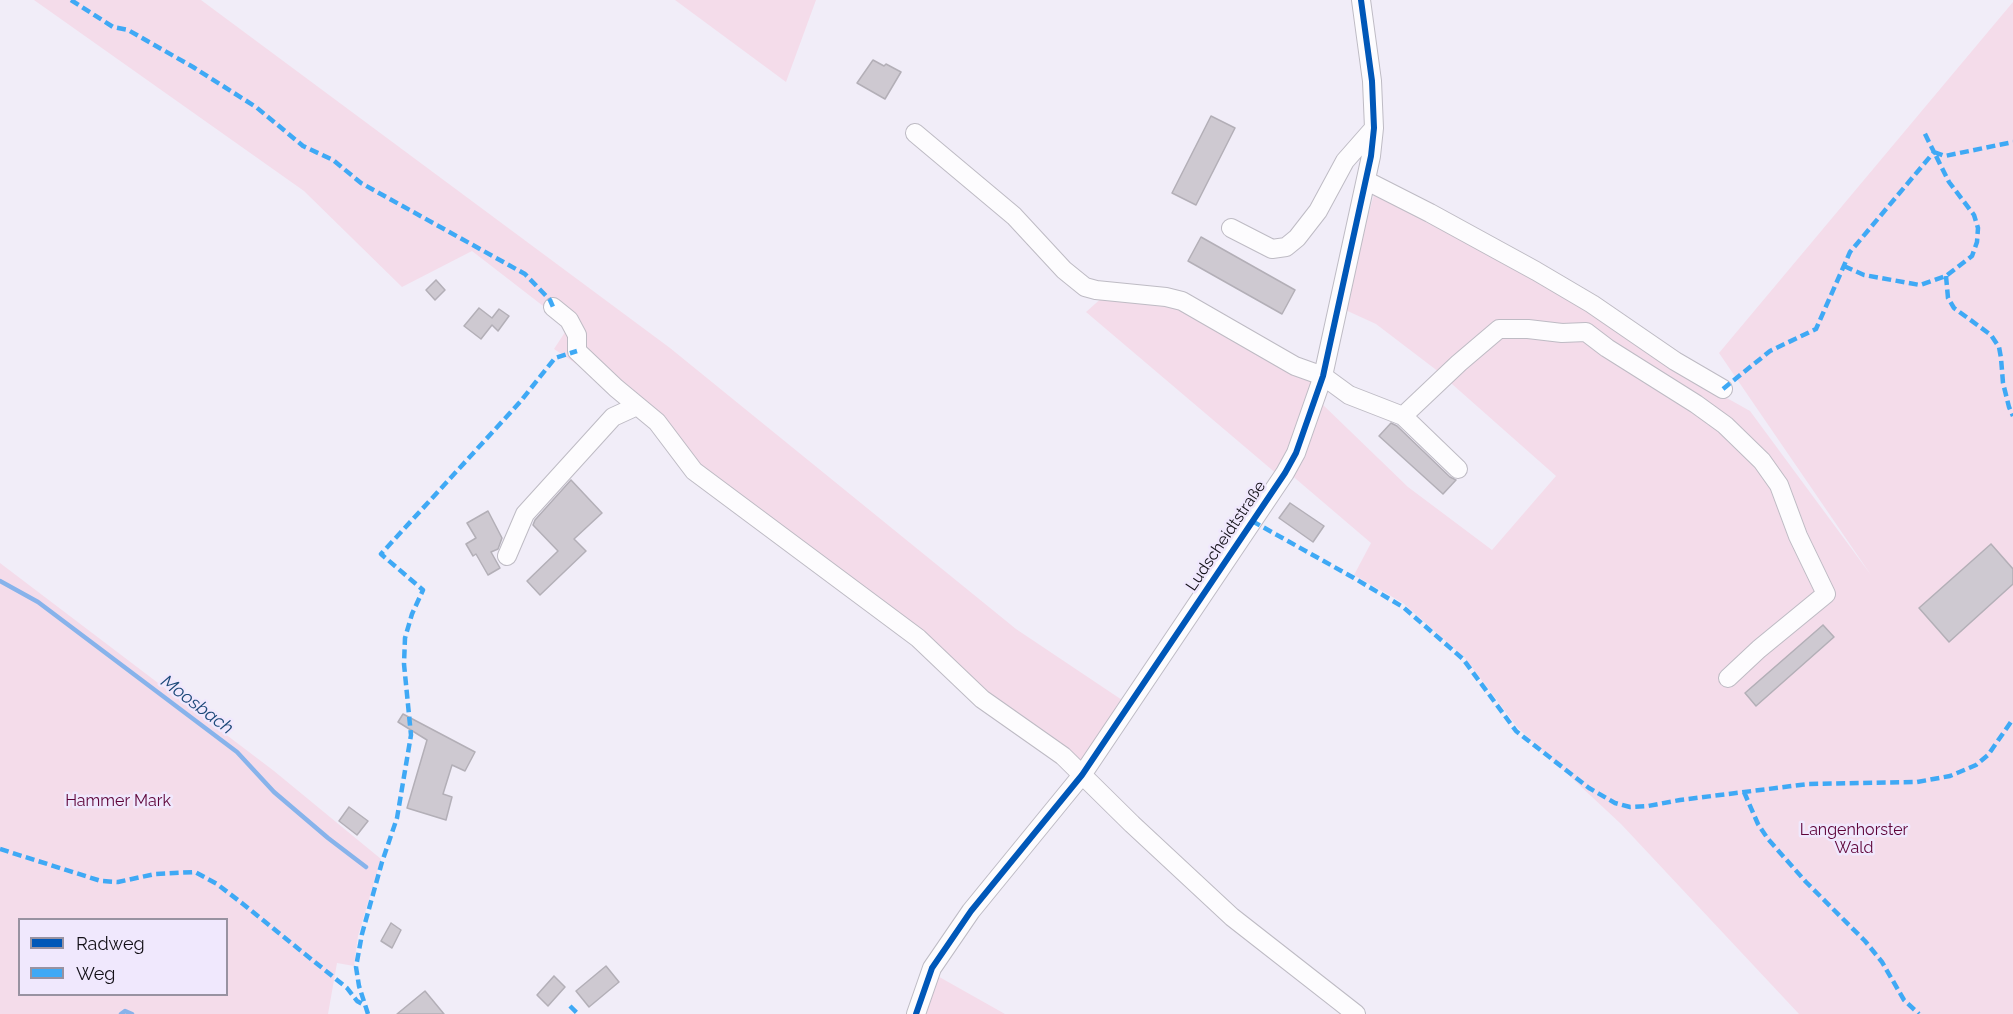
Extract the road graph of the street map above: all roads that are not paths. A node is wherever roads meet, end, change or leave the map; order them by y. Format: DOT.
graph roads {
  1 [pos="1360,0"];
  2 [pos="1374,128"];
  3 [pos="915,133"];
  4 [pos="1367,181"];
  5 [pos="1231,228"];
  6 [pos="553,307"];
  7 [pos="1323,376"];
  8 [pos="1723,389"];
  9 [pos="636,406"];
  10 [pos="1403,416"];
  11 [pos="1458,469"];
  12 [pos="507,556"];
  13 [pos="1728,678"];
  14 [pos="1082,775"];
  15 [pos="916,1014"];
  16 [pos="1356,1014"];
  1 -- 2 [label="street, Ludscheidtstraße"];
  2 -- 4 [label="street, Ludscheidtstraße"];
  2 -- 5 [label="street"];
  3 -- 7 [label="street"];
  4 -- 7 [label="street, Ludscheidtstraße"];
  4 -- 8 [label="street"];
  6 -- 9 [label="street"];
  7 -- 10 [label="street"];
  7 -- 14 [label="street, Ludscheidtstraße"];
  9 -- 12 [label="street"];
  9 -- 14 [label="street"];
  10 -- 11 [label="street"];
  10 -- 13 [label="street"];
  14 -- 15 [label="street, Ludscheidtstraße"];
  14 -- 16 [label="street"];
}
